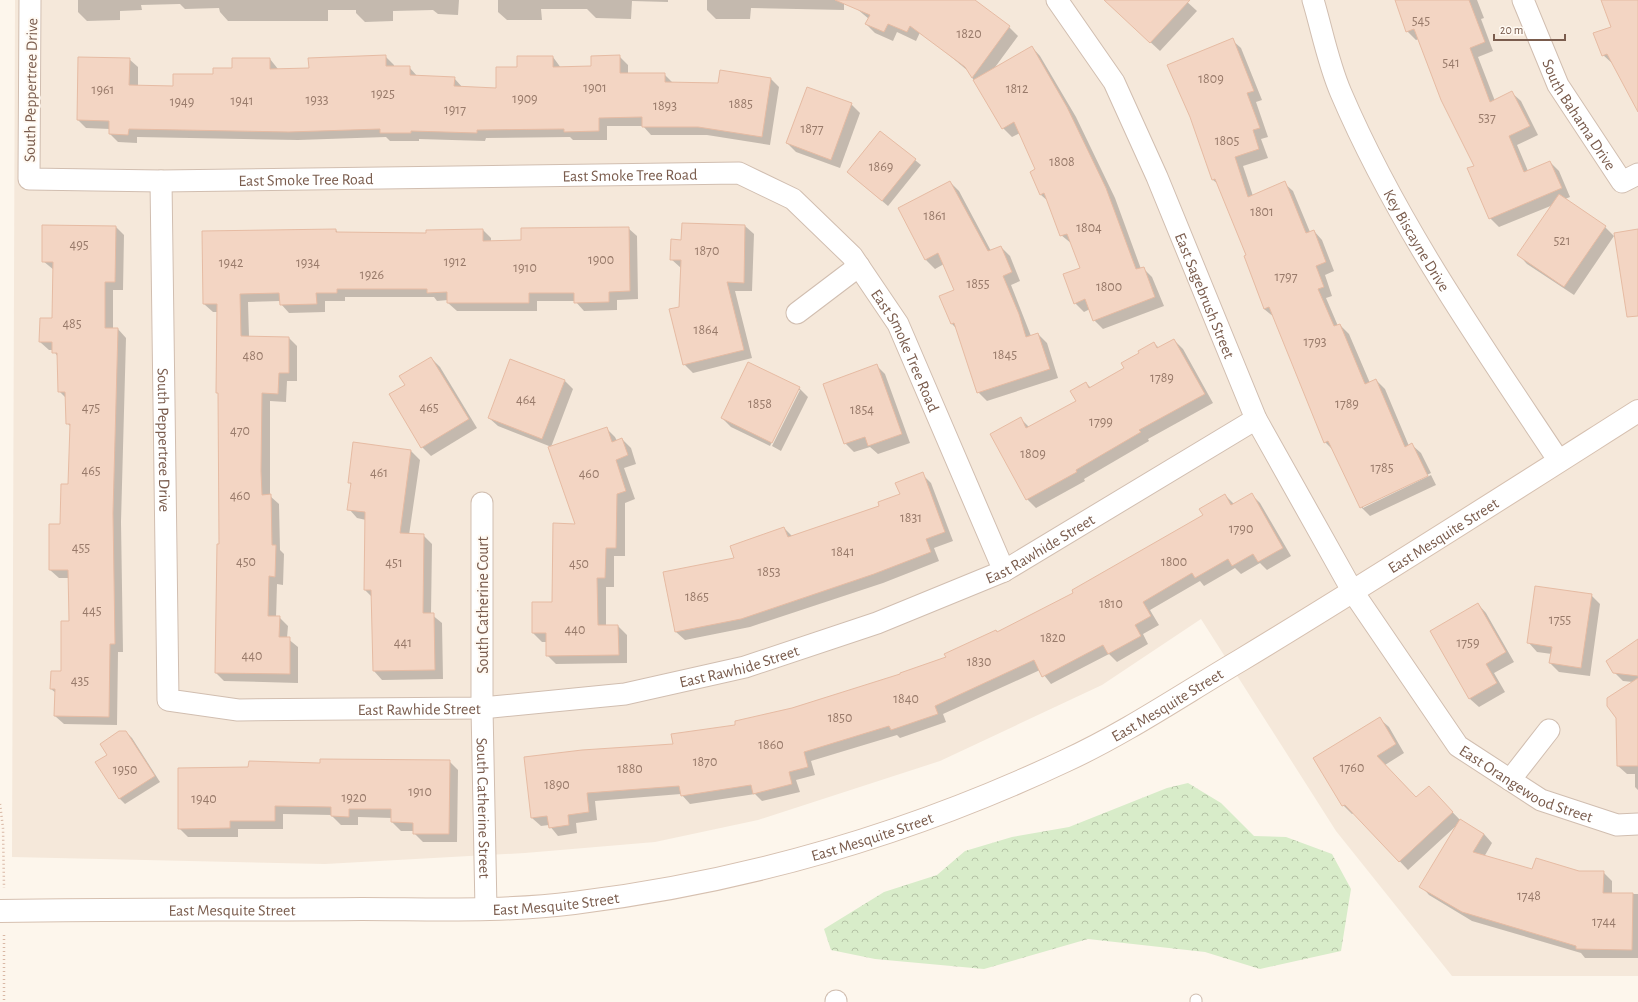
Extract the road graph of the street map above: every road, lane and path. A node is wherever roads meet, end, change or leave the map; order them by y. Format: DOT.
graph roads {
  1 [pos="30,0"];
  2 [pos="1057,0"];
  3 [pos="1313,0"];
  4 [pos="1523,0"];
  5 [pos="1630,178"];
  6 [pos="29,179"];
  7 [pos="162,181"];
  8 [pos="859,266"];
  9 [pos="797,313"];
  10 [pos="1638,411"];
  11 [pos="1256,420"];
  12 [pos="1559,461"];
  13 [pos="482,503"];
  14 [pos="1004,571"];
  15 [pos="1353,592"];
  16 [pos="168,700"];
  17 [pos="482,708"];
  18 [pos="1549,730"];
  19 [pos="1510,780"];
  20 [pos="0,804"];
  21 [pos="1638,824"];
  22 [pos="486,909"];
  23 [pos="2,911"];
  24 [pos="4,1002"];
  1 -- 6 [label="street, South Peppertree Drive"];
  2 -- 11 [label="street, East Sagebrush Street"];
  3 -- 12 [label="street, Key Biscayne Drive"];
  4 -- 5 [label="street, South Bahama Drive"];
  6 -- 7 [label="street, East Smoke Tree Road"];
  7 -- 8 [label="street, East Smoke Tree Road"];
  7 -- 16 [label="street, South Peppertree Drive"];
  8 -- 9 [label="street"];
  8 -- 14 [label="street, East Smoke Tree Road"];
  10 -- 12 [label="street, East Mesquite Street"];
  11 -- 14 [label="street, East Rawhide Street"];
  11 -- 15 [label="street, East Sagebrush Street"];
  12 -- 15 [label="street, East Mesquite Street"];
  13 -- 17 [label="street, South Catherine Court"];
  14 -- 17 [label="street, East Rawhide Street"];
  15 -- 19 [label="street, East Orangewood Street"];
  15 -- 22 [label="street, East Mesquite Street"];
  16 -- 17 [label="street, East Rawhide Street"];
  17 -- 22 [label="street, South Catherine Street"];
  18 -- 19 [label="street"];
  19 -- 21 [label="street, East Orangewood Street"];
  20 -- 23 [label="path"];
  22 -- 23 [label="street, East Mesquite Street"];
  23 -- 24 [label="path"];
}
